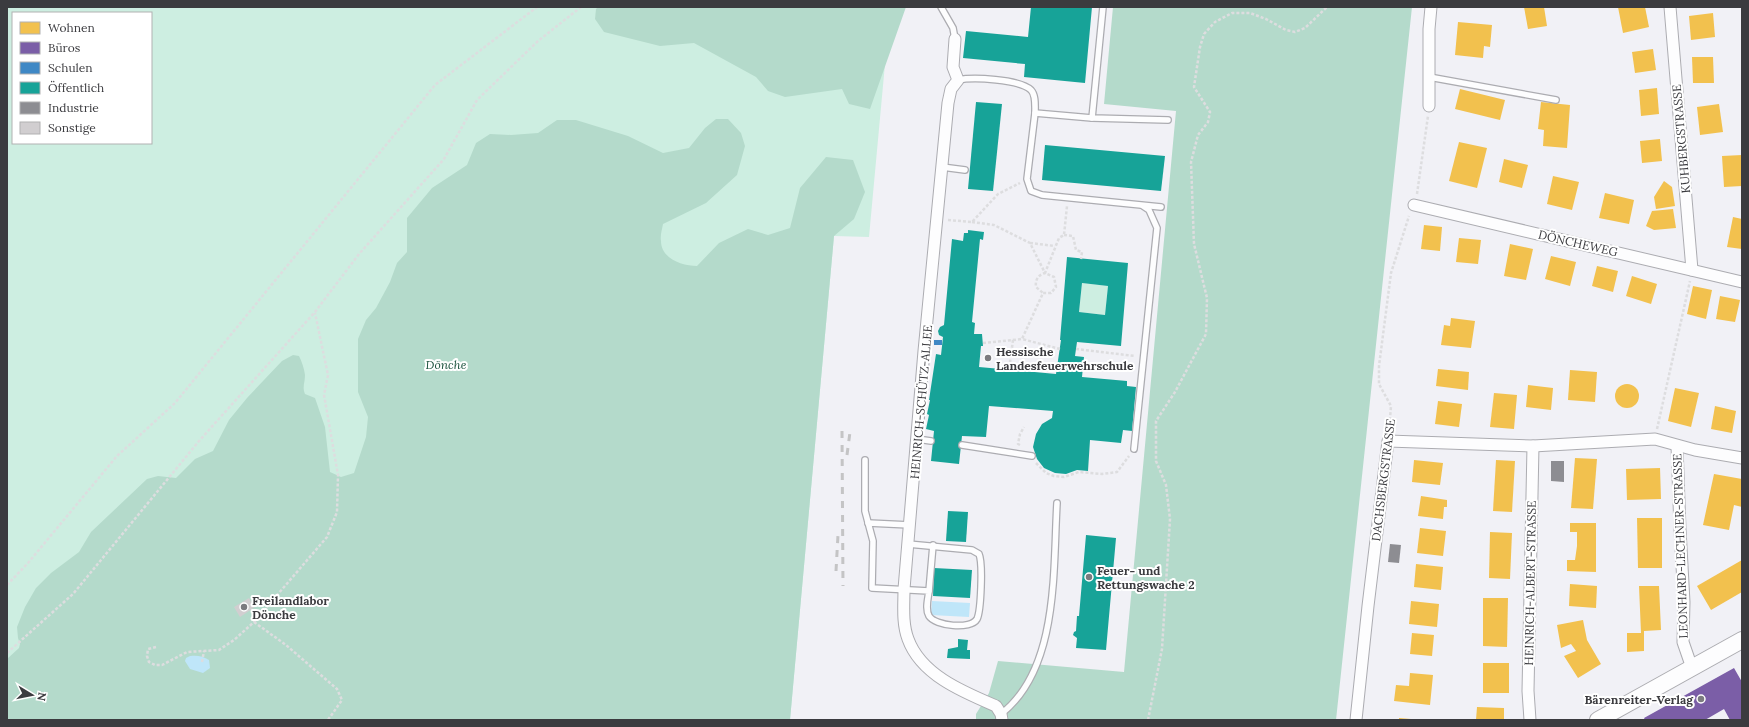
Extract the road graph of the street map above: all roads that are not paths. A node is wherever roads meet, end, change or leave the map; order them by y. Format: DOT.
graph roads {
  1 [pos="941,7"];
  2 [pos="1103,7"];
  3 [pos="1431,7"];
  4 [pos="1670,7"];
  5 [pos="955,39"];
  6 [pos="1429,77"];
  7 [pos="958,80"];
  8 [pos="1556,100"];
  9 [pos="1429,106"];
  10 [pos="1035,113"];
  11 [pos="1092,118"];
  12 [pos="1168,120"];
  13 [pos="942,167"];
  14 [pos="965,170"];
  15 [pos="1140,205"];
  16 [pos="1414,205"];
  17 [pos="1161,206"];
  18 [pos="1692,270"];
  19 [pos="1742,282"];
  20 [pos="917,439"];
  21 [pos="931,441"];
  22 [pos="962,445"];
  23 [pos="1532,446"];
  24 [pos="1677,446"];
  25 [pos="1134,449"];
  26 [pos="1032,456"];
  27 [pos="1742,458"];
  28 [pos="865,460"];
  29 [pos="1057,503"];
  30 [pos="868,523"];
  31 [pos="910,525"];
  32 [pos="908,544"];
  33 [pos="933,545"];
  34 [pos="904,589"];
  35 [pos="929,591"];
  36 [pos="1742,640"];
  37 [pos="1692,668"];
  38 [pos="1002,717"];
  39 [pos="1356,720"];
  40 [pos="1530,720"];
  41 [pos="1598,720"];
  1 -- 5 [label="lane"];
  2 -- 11 [label="lane"];
  3 -- 6 [label="street"];
  4 -- 18 [label="street, KUHBERGSTRASSE"];
  5 -- 7 [label="street"];
  6 -- 8 [label="lane"];
  6 -- 9 [label="street"];
  7 -- 10 [label="lane"];
  7 -- 13 [label="street, HEINRICH-SCHÜTZ-ALLEE"];
  10 -- 11 [label="lane"];
  10 -- 15 [label="lane"];
  11 -- 12 [label="lane"];
  13 -- 14 [label="lane"];
  13 -- 20 [label="street, HEINRICH-SCHÜTZ-ALLEE"];
  15 -- 17 [label="lane"];
  15 -- 25 [label="lane"];
  16 -- 18 [label="street, DÖNCHEWEG"];
  18 -- 19 [label="street, DÖNCHEWEG"];
  20 -- 21 [label="lane"];
  20 -- 31 [label="street, HEINRICH-SCHÜTZ-ALLEE"];
  22 -- 26 [label="lane"];
  23 -- 24 [label="street"];
  23 -- 39 [label="street, DACHSBERGSTRASSE"];
  23 -- 40 [label="street, HEINRICH-ALBERT-STRASSE"];
  24 -- 27 [label="street"];
  24 -- 37 [label="street, LEONHARD-LECHNER-STRASSE"];
  28 -- 30 [label="lane"];
  29 -- 38 [label="lane"];
  30 -- 31 [label="lane"];
  30 -- 34 [label="lane"];
  31 -- 32 [label="street, HEINRICH-SCHÜTZ-ALLEE"];
  32 -- 33 [label="lane"];
  32 -- 34 [label="street, HEINRICH-SCHÜTZ-ALLEE"];
  33 -- 35 [label="lane"];
  33 -- 35 [label="lane"];
  34 -- 35 [label="lane"];
  34 -- 38 [label="street, HEINRICH-SCHÜTZ-ALLEE"];
  36 -- 37 [label="main road"];
  37 -- 41 [label="main road"];
}
